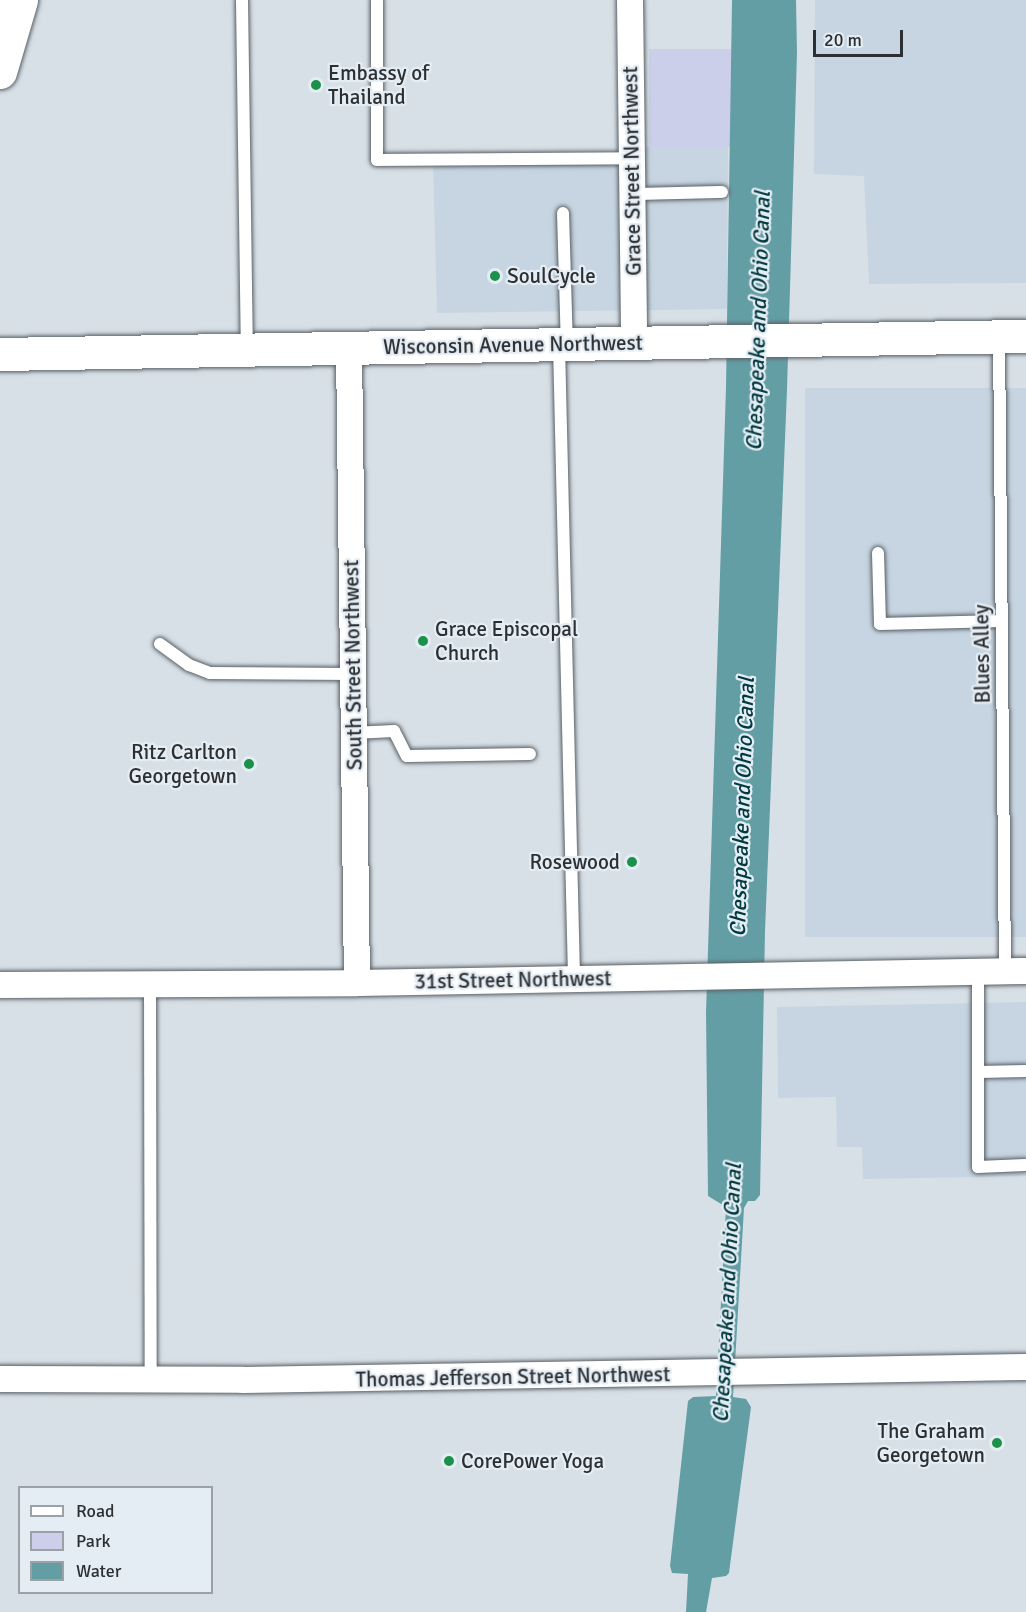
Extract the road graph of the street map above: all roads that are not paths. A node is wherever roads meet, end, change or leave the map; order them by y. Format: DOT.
graph roads {
  1 [pos="3,0"];
  2 [pos="21,0"];
  3 [pos="242,0"];
  4 [pos="377,0"];
  5 [pos="630,0"];
  6 [pos="0,11"];
  7 [pos="0,72"];
  8 [pos="632,158"];
  9 [pos="722,192"];
  10 [pos="633,194"];
  11 [pos="563,213"];
  12 [pos="1012,336"];
  13 [pos="634,343"];
  14 [pos="563,344"];
  15 [pos="349,348"];
  16 [pos="247,350"];
  17 [pos="0,354"];
  18 [pos="878,553"];
  19 [pos="1002,621"];
  20 [pos="160,644"];
  21 [pos="353,674"];
  22 [pos="353,732"];
  23 [pos="530,754"];
  24 [pos="1015,971"];
  25 [pos="978,973"];
  26 [pos="574,979"];
  27 [pos="357,983"];
  28 [pos="0,985"];
  29 [pos="150,985"];
  30 [pos="1026,1071"];
  31 [pos="979,1072"];
  32 [pos="1024,1165"];
  33 [pos="1026,1367"];
  34 [pos="150,1378"];
  35 [pos="0,1379"];
  1 -- 6 [label="street"];
  2 -- 7 [label="main road"];
  3 -- 16 [label="lane"];
  4 -- 8 [label="lane"];
  5 -- 8 [label="street, Grace Street Northwest"];
  8 -- 10 [label="street, Grace Street Northwest"];
  9 -- 10 [label="lane"];
  10 -- 13 [label="street, Grace Street Northwest"];
  11 -- 14 [label="lane"];
  12 -- 13 [label="main road, Wisconsin Avenue Northwest"];
  12 -- 19 [label="lane, Blues Alley"];
  13 -- 14 [label="main road, Wisconsin Avenue Northwest"];
  14 -- 15 [label="main road, Wisconsin Avenue Northwest"];
  14 -- 26 [label="lane"];
  15 -- 16 [label="main road, Wisconsin Avenue Northwest"];
  15 -- 21 [label="street, South Street Northwest"];
  16 -- 17 [label="main road, Wisconsin Avenue Northwest"];
  18 -- 19 [label="lane"];
  19 -- 24 [label="lane, Blues Alley"];
  20 -- 21 [label="lane"];
  21 -- 22 [label="street, South Street Northwest"];
  22 -- 23 [label="lane"];
  22 -- 27 [label="street, South Street Northwest"];
  24 -- 25 [label="street, 31st Street Northwest"];
  25 -- 26 [label="street, 31st Street Northwest"];
  25 -- 31 [label="lane"];
  26 -- 27 [label="street, 31st Street Northwest"];
  27 -- 29 [label="street, 31st Street Northwest"];
  28 -- 29 [label="street, 31st Street Northwest"];
  29 -- 34 [label="lane"];
  30 -- 31 [label="lane"];
  31 -- 32 [label="lane"];
  33 -- 34 [label="street, Thomas Jefferson Street Northwest"];
  34 -- 35 [label="street, Thomas Jefferson Street Northwest"];
}
